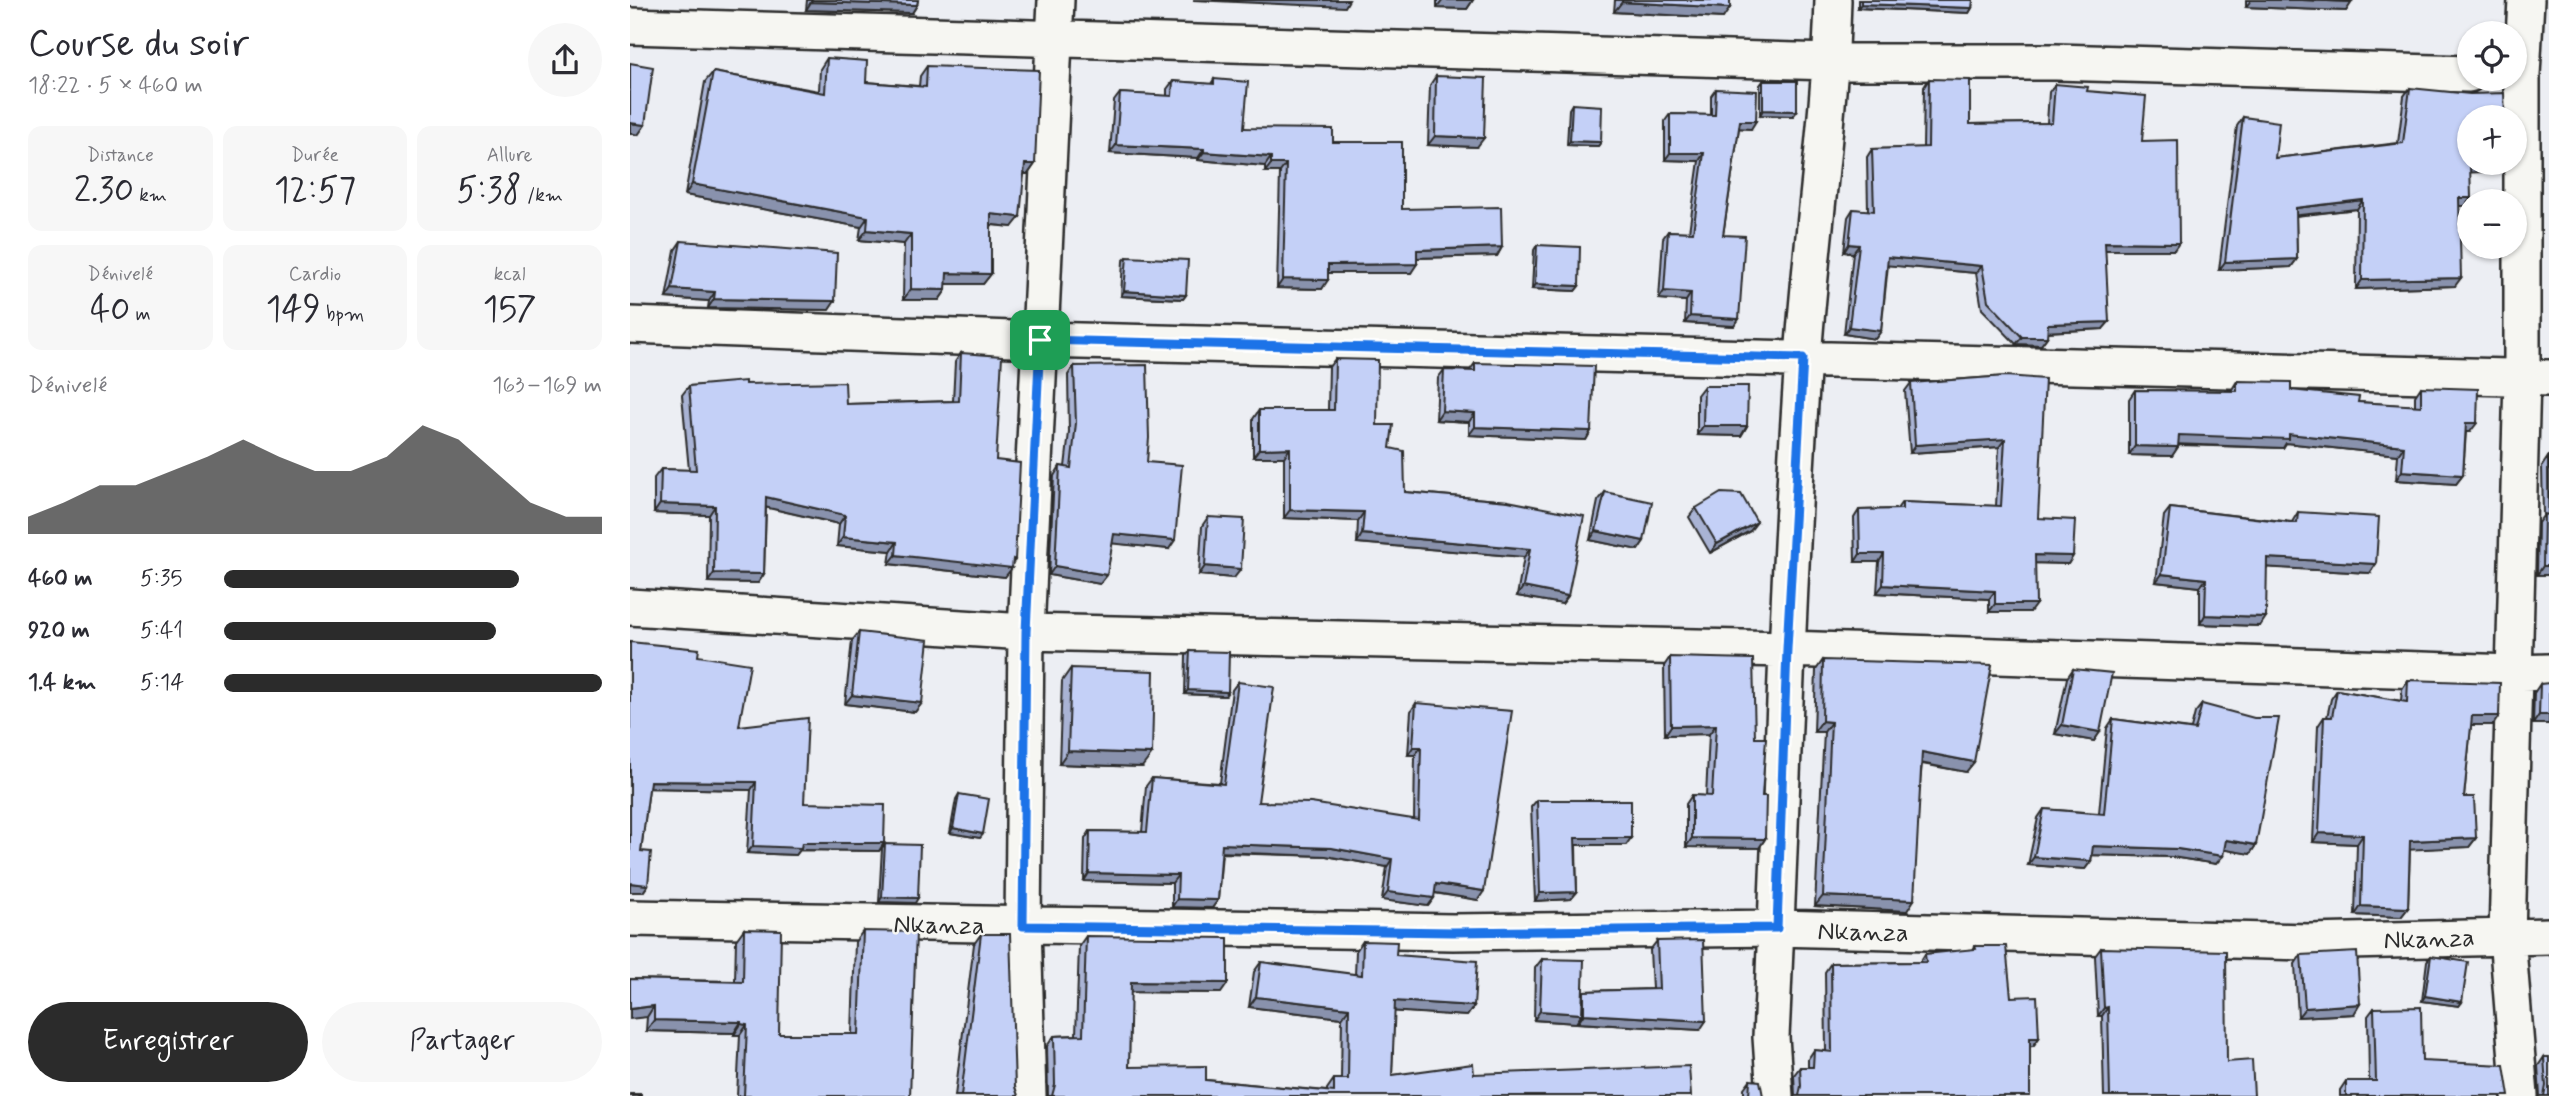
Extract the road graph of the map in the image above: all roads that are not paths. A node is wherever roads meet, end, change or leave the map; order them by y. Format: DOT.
graph roads {
  1 [pos="1056,0"];
  2 [pos="1833,0"];
  3 [pos="2526,0"];
  4 [pos="728,14"];
  5 [pos="630,26"];
  6 [pos="1054,39"];
  7 [pos="1832,62"];
  8 [pos="2457,74"];
  9 [pos="2529,75"];
  10 [pos="631,331"];
  11 [pos="1040,340"];
  12 [pos="1803,358"];
  13 [pos="2535,377"];
  14 [pos="630,607"];
  15 [pos="1026,632"];
  16 [pos="1787,649"];
  17 [pos="2549,672"];
  18 [pos="2512,673"];
  19 [pos="630,918"];
  20 [pos="1023,926"];
  21 [pos="1777,928"];
  22 [pos="2507,936"];
  23 [pos="2549,936"];
  24 [pos="1028,1096"];
  25 [pos="1774,1096"];
  26 [pos="2520,1096"];
  1 -- 6 [label="street"];
  2 -- 7 [label="street"];
  3 -- 9 [label="street"];
  4 -- 5 [label="street"];
  4 -- 6 [label="street"];
  6 -- 7 [label="street"];
  6 -- 11 [label="street"];
  7 -- 8 [label="street"];
  7 -- 12 [label="street"];
  9 -- 13 [label="street"];
  10 -- 11 [label="street"];
  11 -- 12 [label="street"];
  11 -- 15 [label="street"];
  12 -- 13 [label="street"];
  12 -- 16 [label="street"];
  13 -- 18 [label="street"];
  14 -- 15 [label="street"];
  15 -- 16 [label="street"];
  15 -- 20 [label="street"];
  16 -- 18 [label="street"];
  16 -- 21 [label="street"];
  17 -- 18 [label="street"];
  18 -- 22 [label="street"];
  19 -- 20 [label="street, Nkanza"];
  20 -- 21 [label="street, Nkanza"];
  20 -- 24 [label="street"];
  21 -- 22 [label="street, Nkanza"];
  21 -- 25 [label="street"];
  22 -- 23 [label="street, Nkanza"];
  22 -- 26 [label="street"];
}
